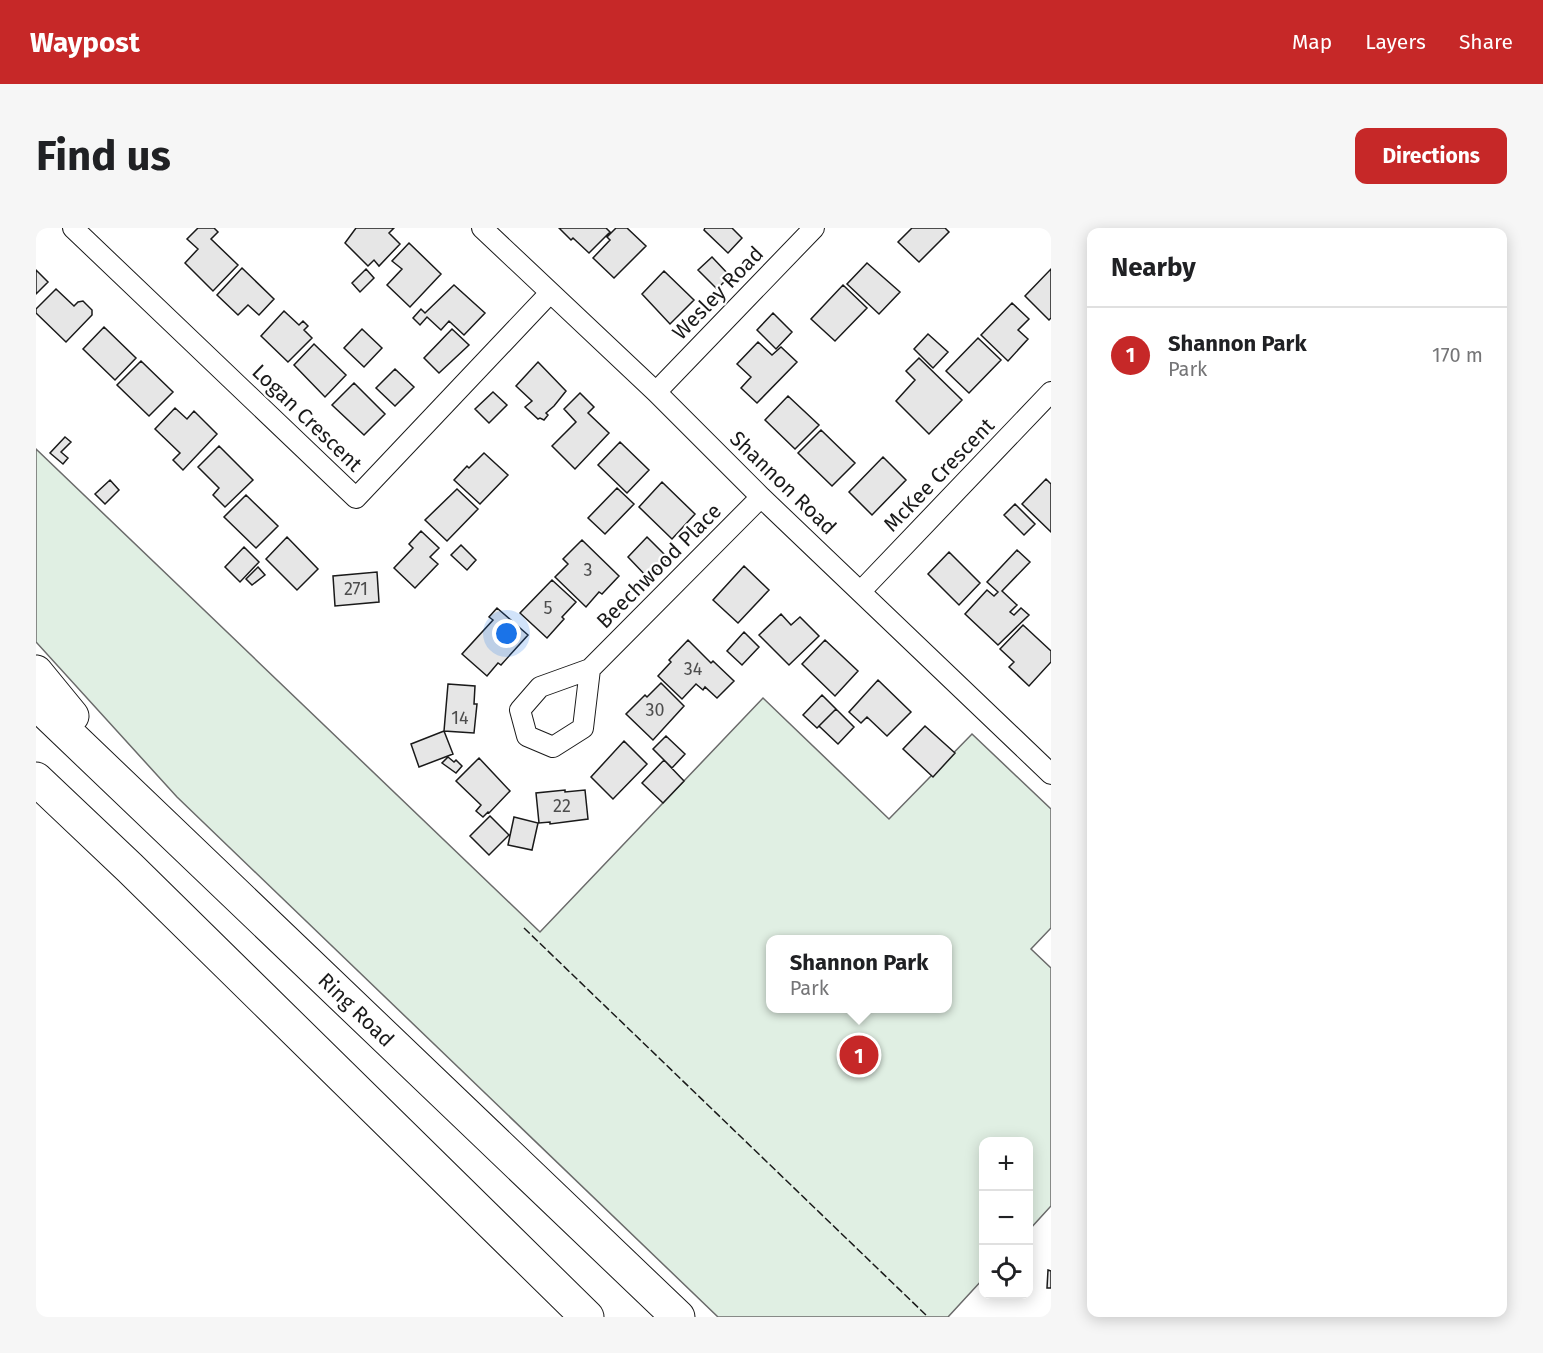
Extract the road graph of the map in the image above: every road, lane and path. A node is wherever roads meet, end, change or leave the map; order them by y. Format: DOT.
graph roads {
  1 [pos="73,228"];
  2 [pos="482,228"];
  3 [pos="814,228"];
  4 [pos="550,293"];
  5 [pos="656,392"];
  6 [pos="1051,392"];
  7 [pos="761,497"];
  8 [pos="861,591"];
  9 [pos="590,669"];
  10 [pos="36,672"];
  11 [pos="36,703"];
  12 [pos="1051,774"];
  13 [pos="36,778"];
  14 [pos="36,785"];
  15 [pos="169,832"];
  16 [pos="130,868"];
  17 [pos="588,1317"];
  18 [pos="678,1317"];
  1 -- 4 [label="street, Logan Crescent"];
  2 -- 4 [label="street, Shannon Road"];
  3 -- 5 [label="street, Wesley Road"];
  4 -- 5 [label="street, Shannon Road"];
  5 -- 7 [label="street, Shannon Road"];
  6 -- 8 [label="street, McKee Crescent"];
  7 -- 8 [label="street, Shannon Road"];
  7 -- 9 [label="street, Beechwood Place"];
  8 -- 12 [label="street, Shannon Road"];
  10 -- 15 [label="highway"];
  11 -- 15 [label="highway, Ring Road"];
  13 -- 16 [label="highway"];
  14 -- 16 [label="highway"];
  15 -- 18 [label="highway, Ring Road"];
  16 -- 17 [label="highway"];
}
